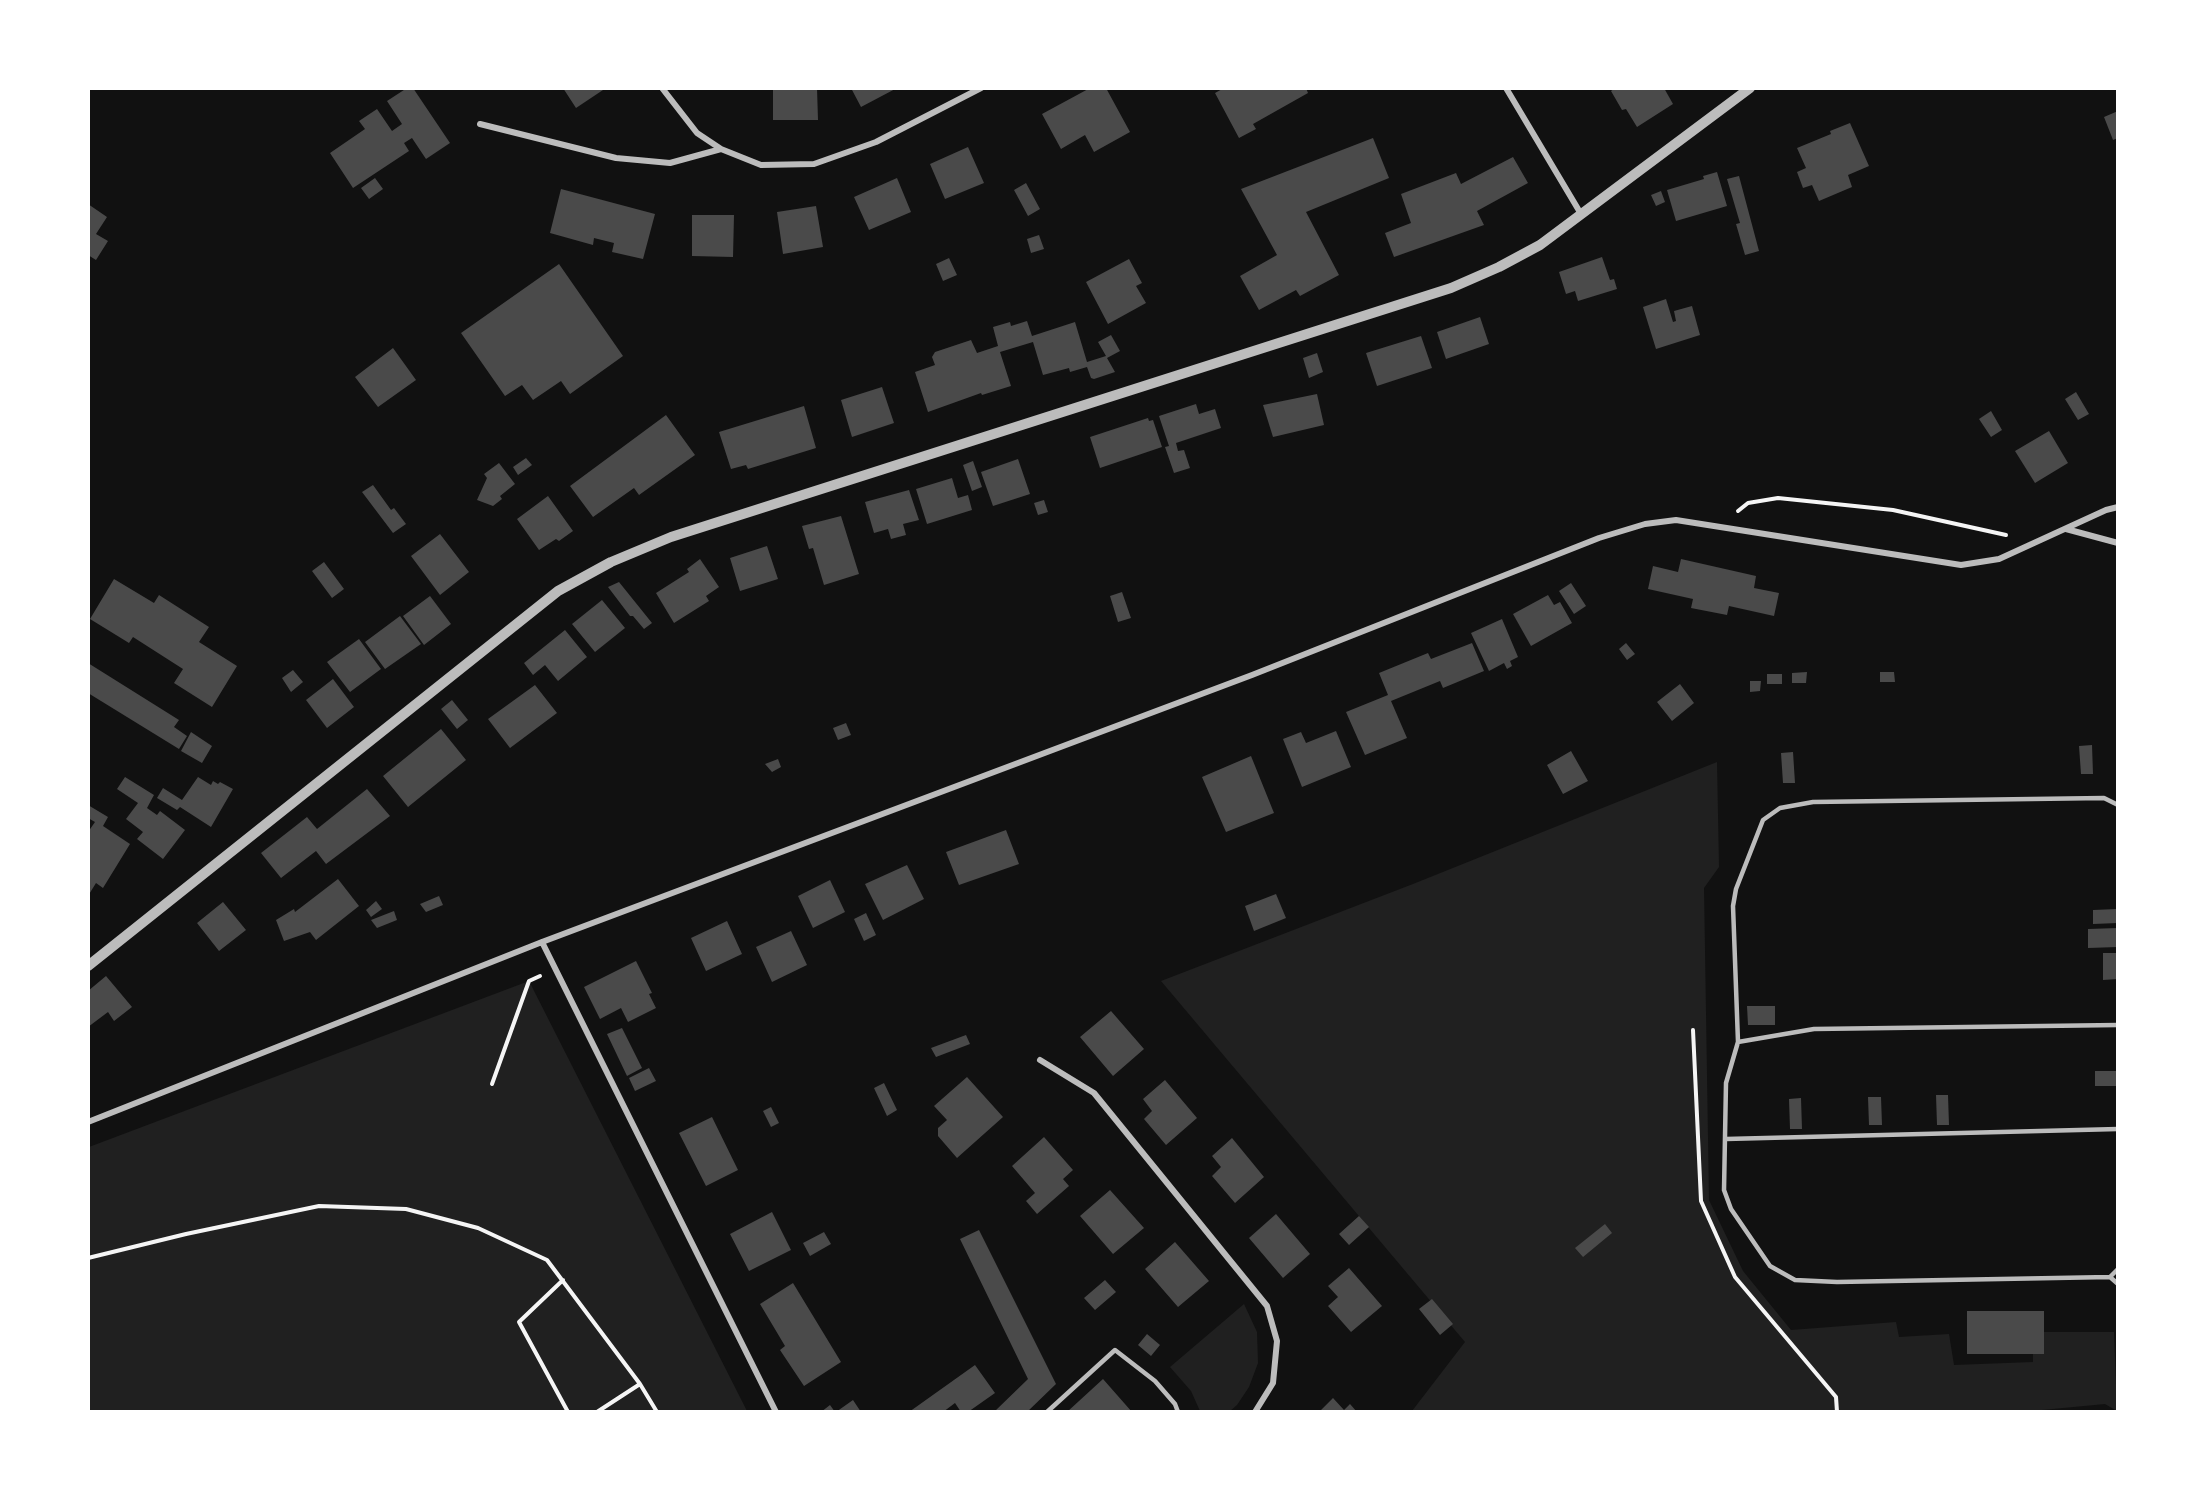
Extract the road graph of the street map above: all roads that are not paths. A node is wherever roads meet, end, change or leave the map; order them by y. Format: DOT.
graph roads {
  1 [pos="662,88"];
  2 [pos="981,88"];
  3 [pos="1506,88"];
  4 [pos="1750,88"];
  5 [pos="480,124"];
  6 [pos="722,149"];
  7 [pos="1581,214"];
  8 [pos="2118,507"];
  9 [pos="2066,529"];
  10 [pos="2118,543"];
  11 [pos="2118,805"];
  12 [pos="542,942"];
  13 [pos="88,966"];
  14 [pos="2118,1025"];
  15 [pos="1738,1042"];
  16 [pos="1040,1060"];
  17 [pos="88,1122"];
  18 [pos="2118,1129"];
  19 [pos="1726,1139"];
  20 [pos="2118,1269"];
  21 [pos="2110,1277"];
  22 [pos="2118,1284"];
  23 [pos="776,1412"];
  24 [pos="1047,1412"];
  25 [pos="1178,1412"];
  26 [pos="1254,1412"];
  1 -- 6 [label="street"];
  2 -- 6 [label="street"];
  3 -- 7 [label="street"];
  4 -- 7 [label="street"];
  5 -- 6 [label="street"];
  7 -- 13 [label="street"];
  8 -- 9 [label="street"];
  9 -- 10 [label="street"];
  9 -- 12 [label="street"];
  11 -- 15 [label="lane"];
  12 -- 17 [label="street"];
  12 -- 23 [label="street"];
  14 -- 15 [label="lane"];
  15 -- 19 [label="lane"];
  16 -- 26 [label="street"];
  18 -- 19 [label="lane"];
  19 -- 21 [label="lane"];
  20 -- 21 [label="lane"];
  21 -- 22 [label="lane"];
  24 -- 25 [label="lane"];
}
